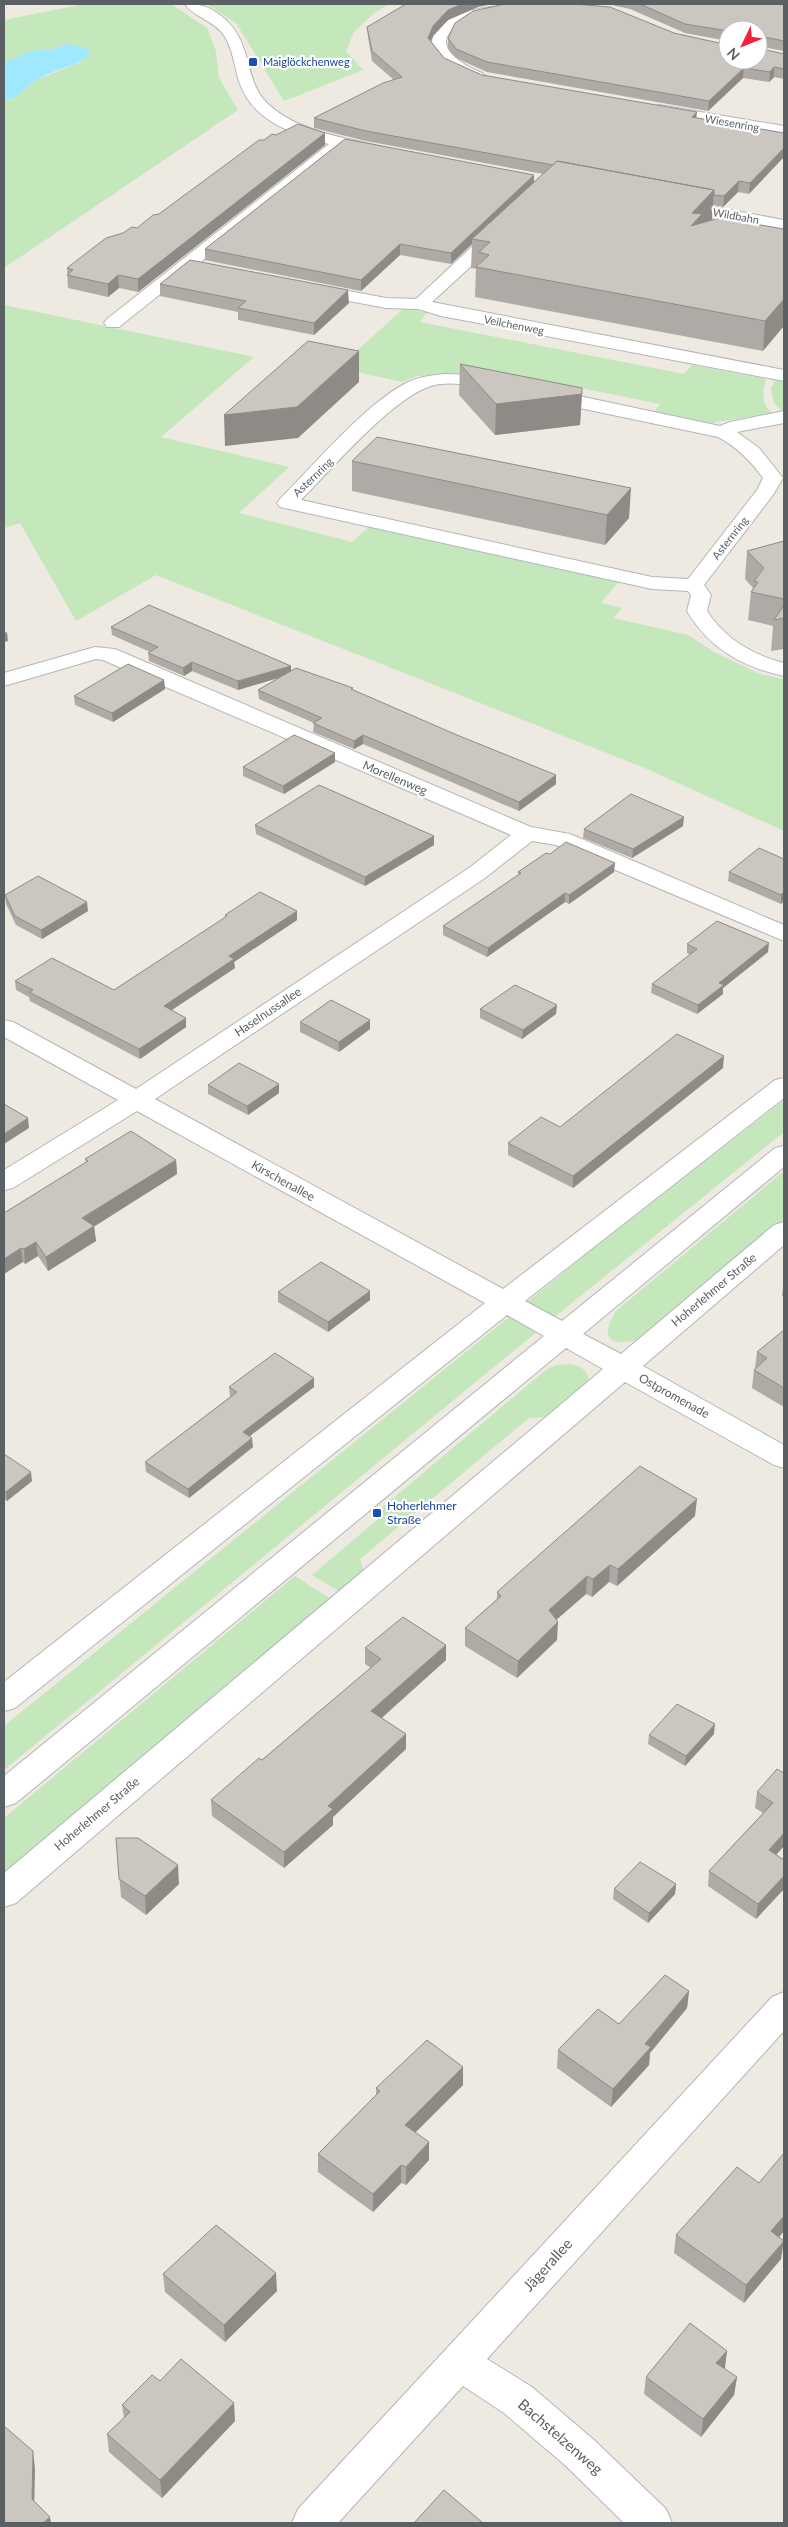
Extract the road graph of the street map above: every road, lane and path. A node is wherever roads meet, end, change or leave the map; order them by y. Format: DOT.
graph roads {
  1 [pos="192,4"];
  2 [pos="510,7"];
  3 [pos="490,80"];
  4 [pos="643,107"];
  5 [pos="289,124"];
  6 [pos="784,132"];
  7 [pos="341,142"];
  8 [pos="736,204"];
  9 [pos="508,222"];
  10 [pos="784,225"];
  11 [pos="188,264"];
  12 [pos="206,268"];
  13 [pos="292,284"];
  14 [pos="420,304"];
  15 [pos="113,323"];
  16 [pos="784,376"];
  17 [pos="784,417"];
  18 [pos="724,433"];
  19 [pos="775,493"];
  20 [pos="694,584"];
  21 [pos="784,670"];
  22 [pos="4,680"];
  23 [pos="526,832"];
  24 [pos="784,934"];
  25 [pos="4,1027"];
  26 [pos="784,1086"];
  27 [pos="136,1100"];
  28 [pos="784,1154"];
  29 [pos="4,1182"];
  30 [pos="784,1231"];
  31 [pos="505,1302"];
  32 [pos="563,1334"];
  33 [pos="623,1367"];
  34 [pos="784,1458"];
  35 [pos="4,1698"];
  36 [pos="4,1794"];
  37 [pos="4,1893"];
  38 [pos="784,2007"];
  39 [pos="459,2362"];
  40 [pos="312,2523"];
  41 [pos="652,2523"];
  1 -- 5 [label="street"];
  2 -- 3 [label="street"];
  4 -- 6 [label="street, Wiesenring"];
  5 -- 7 [label="street"];
  5 -- 7 [label="street"];
  7 -- 11 [label="street"];
  8 -- 10 [label="street, Wildbahn"];
  9 -- 14 [label="street"];
  11 -- 12 [label="street"];
  11 -- 15 [label="street"];
  13 -- 14 [label="street"];
  14 -- 16 [label="street, Veilchenweg"];
  17 -- 18 [label="street"];
  18 -- 19 [label="street, Asternring"];
  18 -- 20 [label="street, Asternring"];
  19 -- 20 [label="street, Asternring"];
  20 -- 21 [label="street"];
  22 -- 23 [label="street, Morellenweg"];
  23 -- 24 [label="street, Morellenweg"];
  23 -- 27 [label="street, Haselnussallee"];
  25 -- 27 [label="street, Kirschenallee"];
  26 -- 31 [label="street"];
  27 -- 29 [label="street, Haselnussallee"];
  27 -- 31 [label="street, Kirschenallee"];
  28 -- 32 [label="street"];
  30 -- 33 [label="street, Hoherlehmer Straße"];
  31 -- 32 [label="street, Kirschenallee"];
  31 -- 35 [label="street"];
  32 -- 33 [label="street, Ostpromenade"];
  32 -- 36 [label="street"];
  33 -- 34 [label="street, Ostpromenade"];
  33 -- 37 [label="street, Hoherlehmer Straße"];
  38 -- 39 [label="street, Jägerallee"];
  39 -- 40 [label="street, Jägerallee"];
  39 -- 41 [label="street, Bachstelzenweg"];
}
